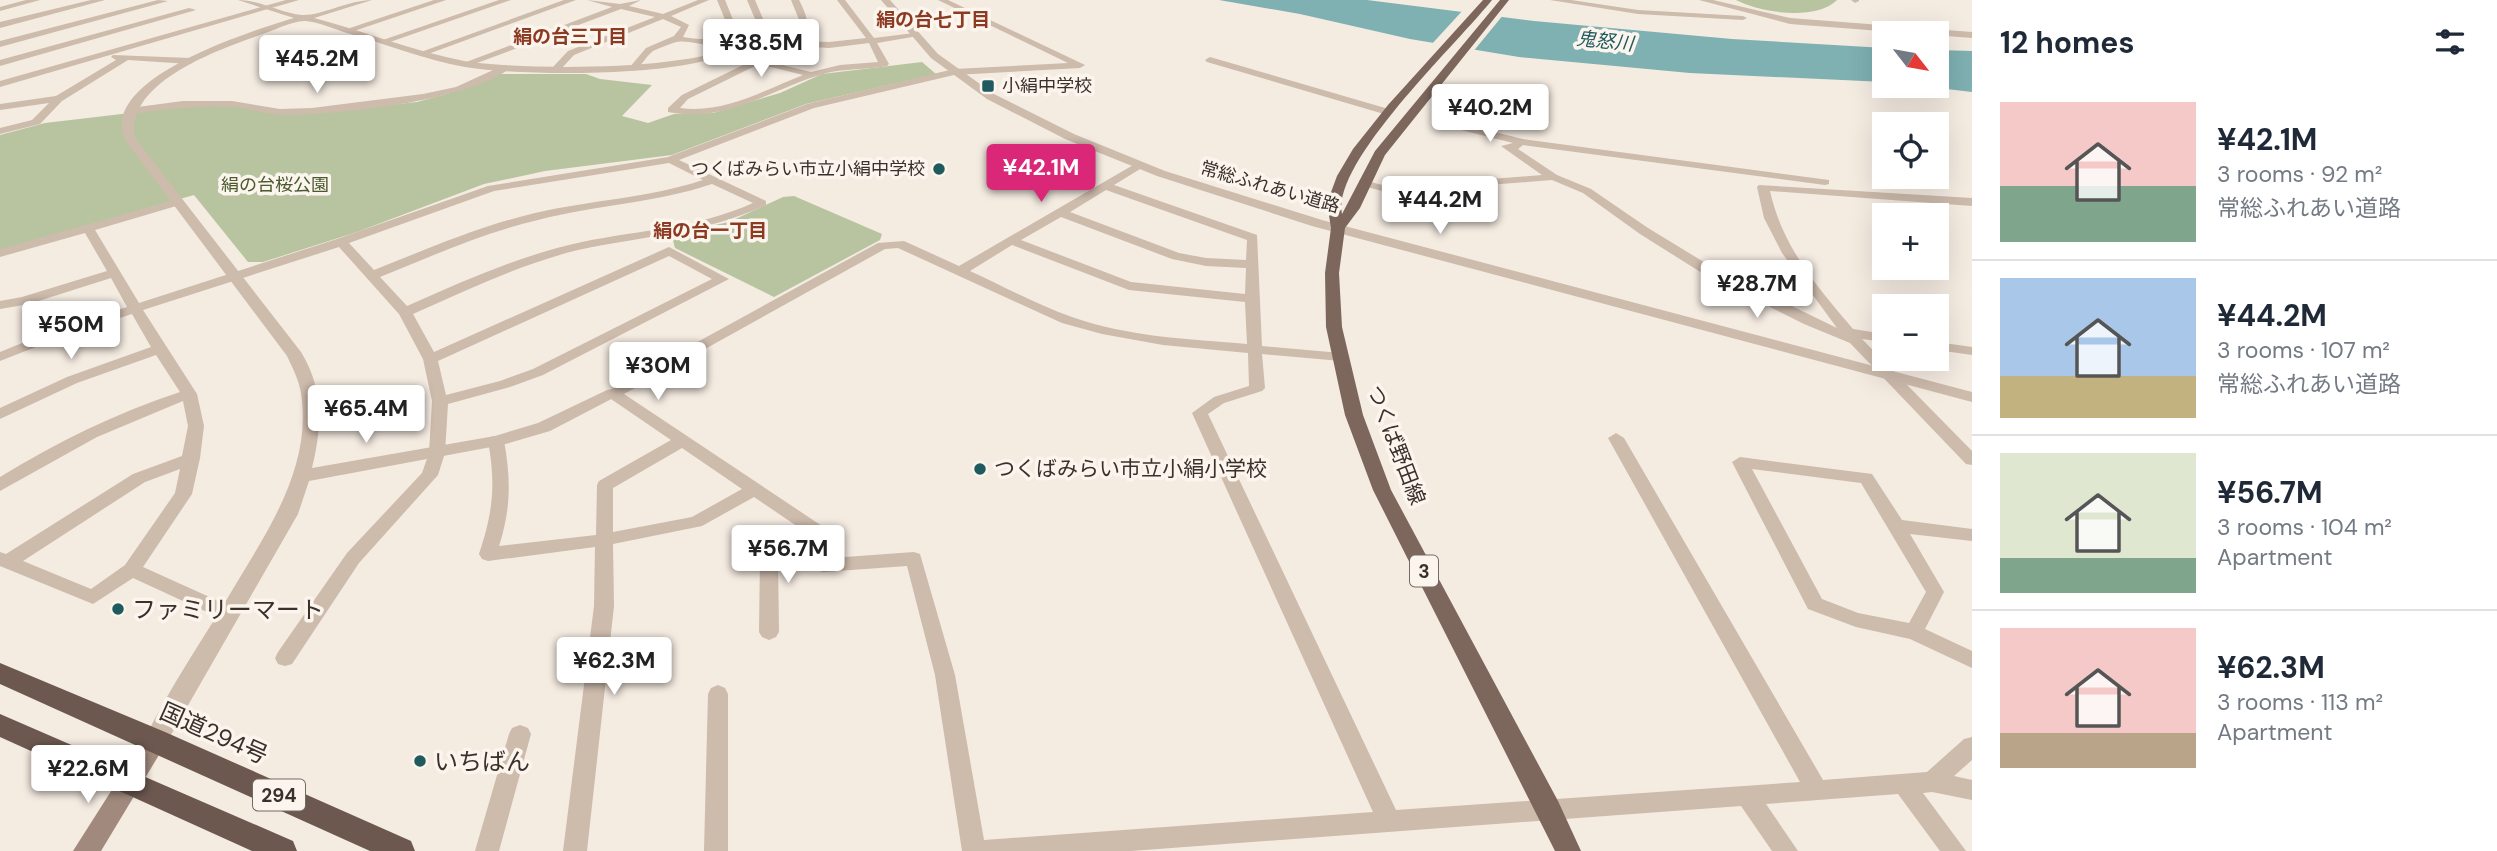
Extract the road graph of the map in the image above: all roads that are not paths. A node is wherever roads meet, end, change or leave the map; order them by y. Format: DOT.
graph roads {
  1 [pos="36,0"];
  2 [pos="101,0"];
  3 [pos="242,0"];
  4 [pos="295,0"];
  5 [pos="368,0"];
  6 [pos="442,0"];
  7 [pos="507,0"];
  8 [pos="572,0"];
  9 [pos="591,0"];
  10 [pos="637,0"];
  11 [pos="705,0"];
  12 [pos="721,0"];
  13 [pos="751,0"];
  14 [pos="794,0"];
  15 [pos="841,0"];
  16 [pos="886,0"];
  17 [pos="942,0"];
  18 [pos="1488,0"];
  19 [pos="1505,0"];
  20 [pos="1554,0"];
  21 [pos="1703,0"];
  22 [pos="161,1"];
  23 [pos="619,7"];
  24 [pos="267,8"];
  25 [pos="0,9"];
  26 [pos="192,10"];
  27 [pos="662,16"];
  28 [pos="1774,18"];
  29 [pos="307,19"];
  30 [pos="225,20"];
  31 [pos="0,26"];
  32 [pos="348,30"];
  33 [pos="1972,35"];
  34 [pos="914,36"];
  35 [pos="677,38"];
  36 [pos="384,41"];
  37 [pos="872,41"];
  38 [pos="795,43"];
  39 [pos="0,44"];
  40 [pos="425,52"];
  41 [pos="107,54"];
  42 [pos="125,58"];
  43 [pos="1210,60"];
  44 [pos="190,61"];
  45 [pos="761,62"];
  46 [pos="0,63"];
  47 [pos="466,64"];
  48 [pos="507,67"];
  49 [pos="634,68"];
  50 [pos="556,69"];
  51 [pos="954,72"];
  52 [pos="813,75"];
  53 [pos="0,85"];
  54 [pos="58,99"];
  55 [pos="0,107"];
  56 [pos="1390,110"];
  57 [pos="130,111"];
  58 [pos="1437,121"];
  59 [pos="0,131"];
  60 [pos="1559,147"];
  61 [pos="670,160"];
  62 [pos="1139,166"];
  63 [pos="1553,177"];
  64 [pos="713,180"];
  65 [pos="1363,183"];
  66 [pos="1105,186"];
  67 [pos="1948,199"];
  68 [pos="179,202"];
  69 [pos="1972,202"];
  70 [pos="1060,212"];
  71 [pos="89,228"];
  72 [pos="1338,228"];
  73 [pos="665,231"];
  74 [pos="1012,241"];
  75 [pos="341,242"];
  76 [pos="668,251"];
  77 [pos="0,253"];
  78 [pos="1254,264"];
  79 [pos="960,271"];
  80 [pos="115,273"];
  81 [pos="236,276"];
  82 [pos="371,276"];
  83 [pos="1252,299"];
  84 [pos="0,305"];
  85 [pos="136,310"];
  86 [pos="405,312"];
  87 [pos="1852,337"];
  88 [pos="1872,338"];
  89 [pos="1949,348"];
  90 [pos="159,349"];
  91 [pos="1256,350"];
  92 [pos="1972,351"];
  93 [pos="0,357"];
  94 [pos="1341,357"];
  95 [pos="430,359"];
  96 [pos="1887,374"];
  97 [pos="189,394"];
  98 [pos="613,394"];
  99 [pos="1972,397"];
  100 [pos="440,401"];
  101 [pos="0,414"];
  102 [pos="1616,438"];
  103 [pos="496,441"];
  104 [pos="682,441"];
  105 [pos="437,453"];
  106 [pos="192,458"];
  107 [pos="1972,460"];
  108 [pos="302,476"];
  109 [pos="0,485"];
  110 [pos="755,489"];
  111 [pos="1897,526"];
  112 [pos="1972,534"];
  113 [pos="603,540"];
  114 [pos="820,548"];
  115 [pos="4,561"];
  116 [pos="132,570"];
  117 [pos="229,614"];
  118 [pos="769,632"];
  119 [pos="1914,632"];
  120 [pos="285,658"];
  121 [pos="1972,660"];
  122 [pos="0,673"];
  123 [pos="718,694"];
  124 [pos="0,725"];
  125 [pos="520,734"];
  126 [pos="156,740"];
  127 [pos="1972,746"];
  128 [pos="1932,782"];
  129 [pos="129,784"];
  130 [pos="1904,785"];
  131 [pos="1972,790"];
  132 [pos="1817,791"];
  133 [pos="1746,796"];
  134 [pos="1549,810"];
  135 [pos="1390,821"];
  136 [pos="86,851"];
  137 [pos="283,851"];
  138 [pos="401,851"];
  139 [pos="487,851"];
  140 [pos="575,851"];
  141 [pos="716,851"];
  142 [pos="974,851"];
  143 [pos="981,851"];
  144 [pos="1568,851"];
  145 [pos="1786,851"];
  146 [pos="1954,851"];
  1 -- 25 [label="street"];
  2 -- 31 [label="street"];
  3 -- 24 [label="street"];
  4 -- 24 [label="street"];
  5 -- 29 [label="street"];
  6 -- 32 [label="street"];
  7 -- 36 [label="street"];
  8 -- 40 [label="street"];
  9 -- 23 [label="street"];
  10 -- 23 [label="street"];
  11 -- 27 [label="street"];
  12 -- 35 [label="street"];
  13 -- 49 [label="street"];
  14 -- 38 [label="street"];
  15 -- 37 [label="street"];
  16 -- 34 [label="street, 常総ふれあい道路"];
  17 -- 51 [label="street"];
  18 -- 56 [label="main road, つくば野田線 / 3"];
  19 -- 65 [label="main road, つくば野田線 / 3"];
  20 -- 28 [label="street"];
  21 -- 28 [label="street"];
  22 -- 26 [label="street"];
  22 -- 39 [label="street"];
  23 -- 27 [label="street"];
  23 -- 47 [label="street"];
  24 -- 29 [label="street"];
  24 -- 30 [label="street"];
  26 -- 30 [label="street"];
  26 -- 46 [label="street"];
  27 -- 35 [label="street"];
  27 -- 50 [label="street"];
  28 -- 33 [label="street"];
  29 -- 32 [label="street"];
  29 -- 44 [label="street"];
  30 -- 41 [label="street"];
  32 -- 36 [label="street"];
  34 -- 37 [label="street"];
  34 -- 51 [label="street, 常総ふれあい道路"];
  35 -- 49 [label="street"];
  36 -- 40 [label="street"];
  37 -- 38 [label="street"];
  37 -- 52 [label="street"];
  38 -- 45 [label="street"];
  40 -- 47 [label="street"];
  41 -- 42 [label="street"];
  41 -- 53 [label="street"];
  42 -- 44 [label="street"];
  42 -- 54 [label="street"];
  43 -- 56 [label="street"];
  44 -- 57 [label="street"];
  45 -- 52 [label="street"];
  45 -- 52 [label="street"];
  47 -- 48 [label="street"];
  48 -- 50 [label="street"];
  48 -- 57 [label="street"];
  49 -- 50 [label="street"];
  51 -- 61 [label="street"];
  51 -- 62 [label="street, 常総ふれあい道路"];
  54 -- 55 [label="street"];
  54 -- 59 [label="street"];
  56 -- 72 [label="main road, つくば野田線 / 3"];
  57 -- 68 [label="street"];
  58 -- 60 [label="street"];
  60 -- 63 [label="street"];
  60 -- 67 [label="street"];
  61 -- 64 [label="street"];
  61 -- 75 [label="street"];
  62 -- 66 [label="street"];
  62 -- 72 [label="street, 常総ふれあい道路"];
  63 -- 65 [label="street"];
  63 -- 87 [label="street"];
  64 -- 73 [label="street"];
  64 -- 82 [label="street"];
  65 -- 72 [label="main road, つくば野田線 / 3"];
  66 -- 70 [label="street"];
  66 -- 78 [label="street"];
  67 -- 69 [label="street"];
  67 -- 87 [label="street"];
  68 -- 71 [label="street"];
  68 -- 81 [label="street"];
  70 -- 74 [label="street"];
  70 -- 78 [label="street"];
  71 -- 77 [label="street"];
  71 -- 80 [label="street"];
  72 -- 94 [label="main road, つくば野田線 / 3"];
  72 -- 96 [label="street, 常総ふれあい道路"];
  73 -- 76 [label="street"];
  73 -- 86 [label="street"];
  74 -- 79 [label="street"];
  74 -- 83 [label="street"];
  75 -- 81 [label="street"];
  75 -- 82 [label="street"];
  76 -- 95 [label="street"];
  76 -- 100 [label="street"];
  78 -- 83 [label="street"];
  79 -- 91 [label="street"];
  79 -- 98 [label="street"];
  80 -- 84 [label="street"];
  80 -- 85 [label="street"];
  81 -- 85 [label="street"];
  81 -- 108 [label="street"];
  82 -- 86 [label="street"];
  83 -- 91 [label="street"];
  85 -- 90 [label="street"];
  85 -- 93 [label="street"];
  86 -- 95 [label="street"];
  87 -- 88 [label="street"];
  87 -- 96 [label="street"];
  89 -- 92 [label="street"];
  90 -- 97 [label="street"];
  90 -- 101 [label="street"];
  91 -- 94 [label="street"];
  91 -- 135 [label="street"];
  94 -- 134 [label="main road, つくば野田線 / 3"];
  95 -- 100 [label="street"];
  96 -- 99 [label="street, 常総ふれあい道路"];
  96 -- 107 [label="street"];
  97 -- 106 [label="street"];
  97 -- 109 [label="street"];
  98 -- 103 [label="street"];
  98 -- 104 [label="street"];
  100 -- 105 [label="street"];
  102 -- 132 [label="street"];
  103 -- 105 [label="street"];
  103 -- 113 [label="street"];
  104 -- 110 [label="street"];
  104 -- 113 [label="street"];
  105 -- 108 [label="street"];
  105 -- 120 [label="street"];
  106 -- 115 [label="street"];
  106 -- 116 [label="street"];
  108 -- 117 [label="street"];
  110 -- 113 [label="street"];
  110 -- 114 [label="street"];
  111 -- 112 [label="street"];
  111 -- 119 [label="street"];
  111 -- 119 [label="street"];
  113 -- 140 [label="street"];
  114 -- 118 [label="street"];
  114 -- 142 [label="street"];
  115 -- 116 [label="street"];
  116 -- 117 [label="street"];
  117 -- 126 [label="street"];
  119 -- 121 [label="street"];
  122 -- 126 [label="highway, 国道294号 / 294"];
  123 -- 141 [label="street"];
  124 -- 129 [label="highway, 294"];
  125 -- 139 [label="street"];
  126 -- 129 [label="main road"];
  126 -- 138 [label="highway, 国道294号 / 294"];
  127 -- 128 [label="street"];
  128 -- 130 [label="street"];
  128 -- 131 [label="street"];
  129 -- 136 [label="main road"];
  129 -- 137 [label="highway, 294"];
  130 -- 132 [label="street"];
  130 -- 146 [label="street"];
  132 -- 133 [label="street"];
  133 -- 134 [label="street"];
  133 -- 145 [label="street"];
  134 -- 135 [label="street"];
  134 -- 144 [label="main road, つくば野田線 / 3"];
  135 -- 143 [label="street"];
}
